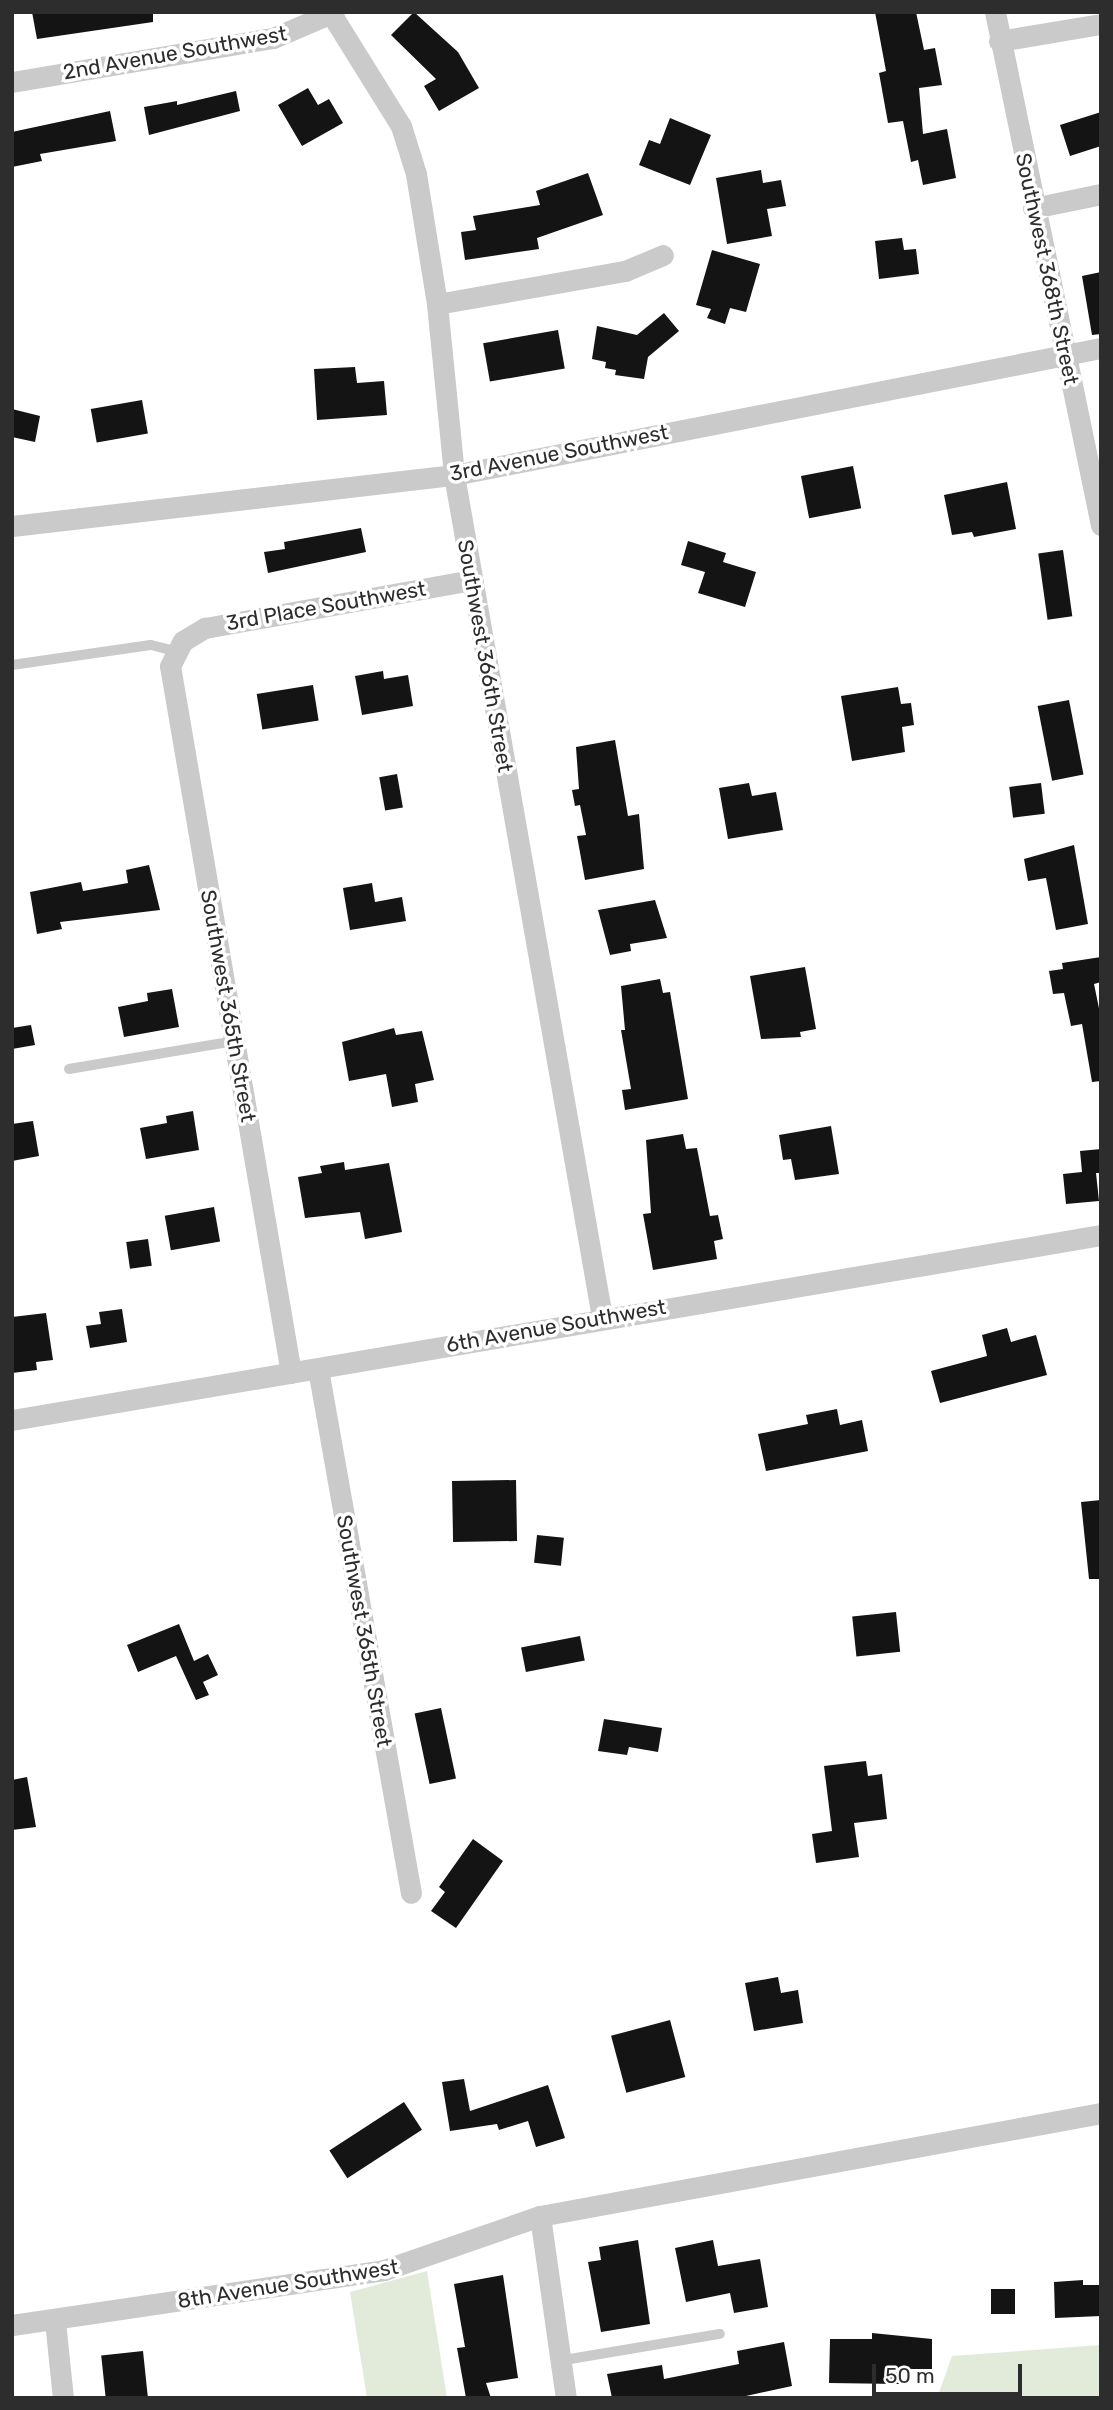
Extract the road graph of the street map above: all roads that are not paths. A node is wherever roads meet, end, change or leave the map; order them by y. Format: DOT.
graph roads {
  1 [pos="995,12"];
  2 [pos="332,13"];
  3 [pos="1101,24"];
  4 [pos="999,41"];
  5 [pos="12,82"];
  6 [pos="1101,194"];
  7 [pos="1033,208"];
  8 [pos="663,255"];
  9 [pos="437,304"];
  10 [pos="1101,348"];
  11 [pos="1067,354"];
  12 [pos="454,475"];
  13 [pos="1101,525"];
  14 [pos="12,526"];
  15 [pos="472,580"];
  16 [pos="179,646"];
  17 [pos="12,665"];
  18 [pos="234,1041"];
  19 [pos="69,1069"];
  20 [pos="1101,1235"];
  21 [pos="602,1317"];
  22 [pos="318,1369"];
  23 [pos="291,1373"];
  24 [pos="12,1420"];
  25 [pos="411,1893"];
  26 [pos="1101,2113"];
  27 [pos="540,2216"];
  28 [pos="55,2321"];
  29 [pos="12,2325"];
  30 [pos="720,2334"];
  31 [pos="564,2360"];
  32 [pos="63,2398"];
  33 [pos="566,2398"];
  1 -- 4 [label="street, Southwest 368th Street"];
  2 -- 5 [label="street, 2nd Avenue Southwest"];
  2 -- 9 [label="street, Southwest 366th Street"];
  3 -- 4 [label="street"];
  4 -- 7 [label="street, Southwest 368th Street"];
  6 -- 7 [label="street"];
  7 -- 11 [label="street, Southwest 368th Street"];
  8 -- 9 [label="street"];
  9 -- 12 [label="street, Southwest 366th Street"];
  10 -- 11 [label="street, 3rd Avenue Southwest"];
  11 -- 12 [label="street, 3rd Avenue Southwest"];
  11 -- 13 [label="street, Southwest 368th Street"];
  12 -- 14 [label="street, 3rd Avenue Southwest"];
  12 -- 15 [label="street, Southwest 366th Street"];
  15 -- 16 [label="street, 3rd Place Southwest"];
  15 -- 21 [label="street, Southwest 366th Street"];
  16 -- 17 [label="lane"];
  16 -- 18 [label="street, Southwest 365th Street"];
  18 -- 19 [label="lane"];
  18 -- 23 [label="street, Southwest 365th Street"];
  20 -- 21 [label="street, 6th Avenue Southwest"];
  21 -- 22 [label="street, 6th Avenue Southwest"];
  22 -- 23 [label="street, 6th Avenue Southwest"];
  22 -- 25 [label="street, Southwest 365th Street"];
  23 -- 24 [label="street, 6th Avenue Southwest"];
  26 -- 27 [label="street, 8th Avenue Southwest"];
  27 -- 28 [label="street, 8th Avenue Southwest"];
  27 -- 31 [label="street"];
  28 -- 29 [label="street, 8th Avenue Southwest"];
  28 -- 32 [label="street"];
  30 -- 31 [label="lane"];
  31 -- 33 [label="street"];
}
